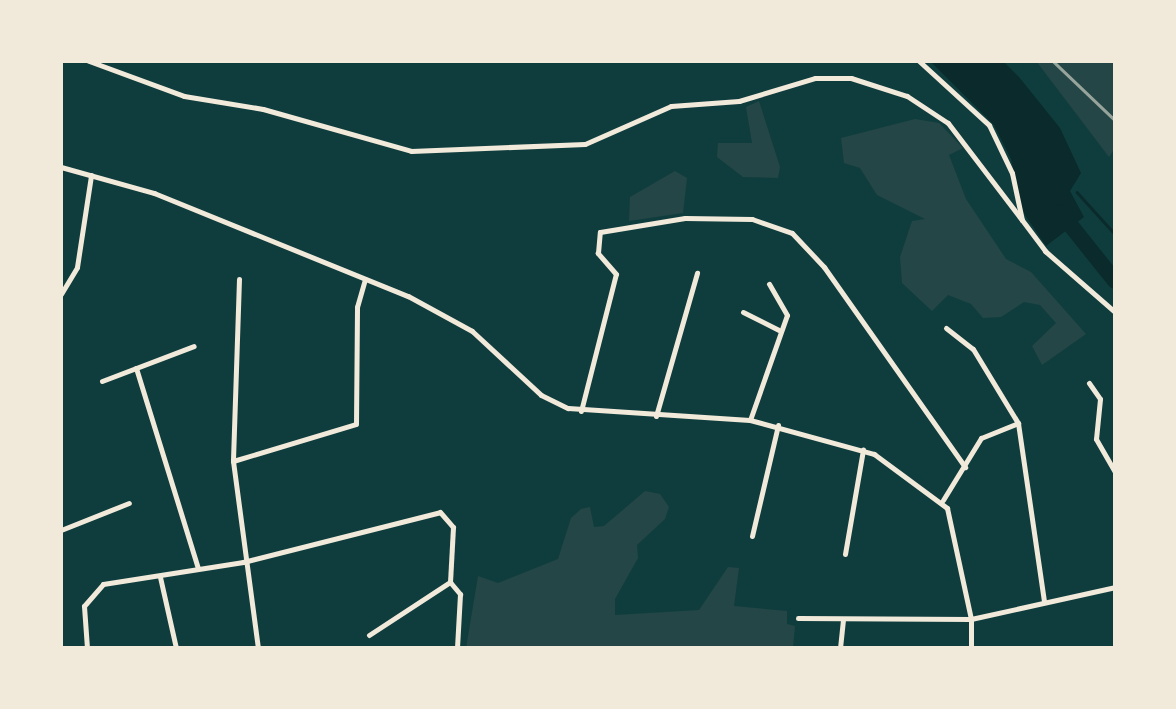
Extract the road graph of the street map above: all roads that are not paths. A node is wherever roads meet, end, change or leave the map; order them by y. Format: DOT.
graph roads {
  1 [pos="89,61"];
  2 [pos="919,61"];
  3 [pos="61,167"];
  4 [pos="91,175"];
  5 [pos="1022,220"];
  6 [pos="697,273"];
  7 [pos="239,279"];
  8 [pos="365,279"];
  9 [pos="769,284"];
  10 [pos="61,294"];
  11 [pos="743,312"];
  12 [pos="1115,312"];
  13 [pos="946,327"];
  14 [pos="779,330"];
  15 [pos="194,346"];
  16 [pos="136,368"];
  17 [pos="102,381"];
  18 [pos="1089,383"];
  19 [pos="581,411"];
  20 [pos="656,416"];
  21 [pos="750,420"];
  22 [pos="1018,423"];
  23 [pos="778,425"];
  24 [pos="863,450"];
  25 [pos="233,461"];
  26 [pos="965,467"];
  27 [pos="1115,472"];
  28 [pos="943,500"];
  29 [pos="129,503"];
  30 [pos="61,530"];
  31 [pos="751,536"];
  32 [pos="845,554"];
  33 [pos="243,562"];
  34 [pos="198,568"];
  35 [pos="160,577"];
  36 [pos="450,582"];
  37 [pos="1115,587"];
  38 [pos="1044,602"];
  39 [pos="798,618"];
  40 [pos="843,619"];
  41 [pos="971,619"];
  42 [pos="369,635"];
  43 [pos="87,648"];
  44 [pos="176,648"];
  45 [pos="258,648"];
  46 [pos="457,648"];
  47 [pos="841,648"];
  48 [pos="971,648"];
  1 -- 5 [label="street"];
  2 -- 5 [label="street"];
  3 -- 4 [label="street"];
  4 -- 8 [label="street"];
  4 -- 10 [label="street"];
  5 -- 12 [label="street"];
  6 -- 20 [label="street"];
  7 -- 25 [label="street"];
  8 -- 19 [label="street"];
  8 -- 25 [label="street"];
  9 -- 14 [label="street"];
  11 -- 14 [label="street"];
  13 -- 22 [label="street"];
  14 -- 21 [label="street"];
  15 -- 16 [label="street"];
  16 -- 17 [label="street"];
  16 -- 34 [label="street"];
  18 -- 27 [label="street"];
  19 -- 20 [label="street"];
  19 -- 26 [label="street"];
  20 -- 21 [label="street"];
  21 -- 23 [label="street"];
  22 -- 26 [label="street"];
  22 -- 38 [label="street"];
  23 -- 24 [label="street"];
  23 -- 31 [label="street"];
  24 -- 28 [label="street"];
  24 -- 32 [label="street"];
  25 -- 33 [label="street"];
  26 -- 28 [label="street"];
  28 -- 41 [label="street"];
  29 -- 30 [label="street"];
  33 -- 34 [label="street"];
  33 -- 36 [label="street"];
  33 -- 45 [label="street"];
  34 -- 35 [label="street"];
  35 -- 43 [label="street"];
  35 -- 44 [label="street"];
  36 -- 42 [label="street"];
  36 -- 46 [label="street"];
  37 -- 38 [label="street"];
  38 -- 41 [label="street"];
  39 -- 40 [label="street"];
  40 -- 41 [label="street"];
  40 -- 47 [label="street"];
  41 -- 48 [label="street"];
}
